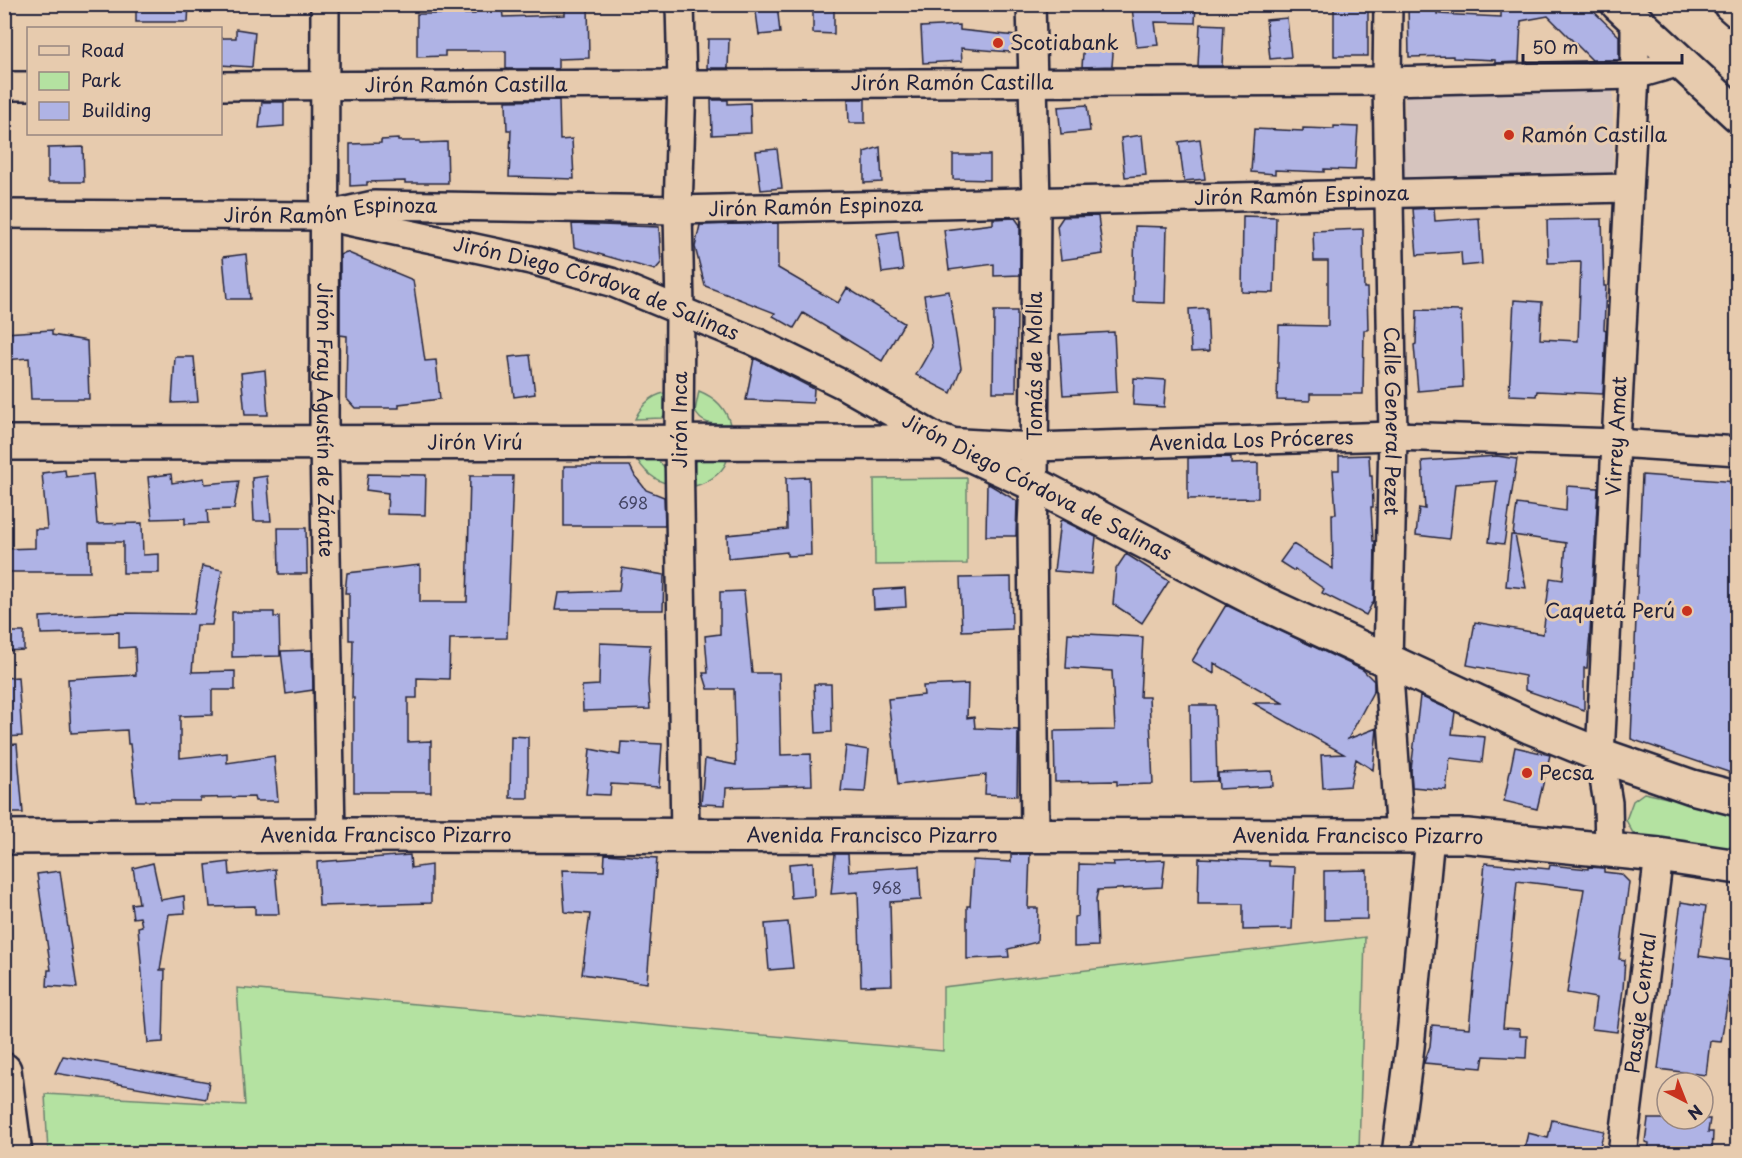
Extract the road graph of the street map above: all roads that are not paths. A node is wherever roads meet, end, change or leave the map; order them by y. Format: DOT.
graph roads {
  1 [pos="325,4"];
  2 [pos="680,4"];
  3 [pos="1031,4"];
  4 [pos="1388,4"];
  5 [pos="1730,4"];
  6 [pos="1737,11"];
  7 [pos="1626,13"];
  8 [pos="1680,62"];
  9 [pos="1635,75"];
  10 [pos="1033,81"];
  11 [pos="1387,81"];
  12 [pos="682,82"];
  13 [pos="4,86"];
  14 [pos="27,86"];
  15 [pos="222,86"];
  16 [pos="326,86"];
  17 [pos="1737,115"];
  18 [pos="1629,188"];
  19 [pos="1388,194"];
  20 [pos="1036,201"];
  21 [pos="678,210"];
  22 [pos="4,214"];
  23 [pos="324,216"];
  24 [pos="680,310"];
  25 [pos="1393,436"];
  26 [pos="324,441"];
  27 [pos="679,442"];
  28 [pos="944,442"];
  29 [pos="4,443"];
  30 [pos="1617,443"];
  31 [pos="1034,447"];
  32 [pos="1737,451"];
  33 [pos="1034,484"];
  34 [pos="1388,661"];
  35 [pos="1600,755"];
  36 [pos="1737,799"];
  37 [pos="331,835"];
  38 [pos="1035,836"];
  39 [pos="1415,836"];
  40 [pos="4,837"];
  41 [pos="686,837"];
  42 [pos="1609,849"];
  43 [pos="1659,855"];
  44 [pos="1737,867"];
  45 [pos="4,1070"];
  46 [pos="15,1154"];
  47 [pos="1396,1154"];
  48 [pos="1622,1154"];
  1 -- 16 [label="street, Jirón Fray Agustín de Zárate"];
  2 -- 12 [label="street, Jirón Inca"];
  3 -- 10 [label="street, Tomás de Molla"];
  4 -- 11 [label="street, Calle General Pezet"];
  5 -- 6 [label="main road"];
  7 -- 8 [label="main road"];
  7 -- 9 [label="street, Virrey Amat"];
  8 -- 9 [label="street, Jirón Ramón Castilla"];
  8 -- 17 [label="main road"];
  9 -- 11 [label="street, Jirón Ramón Castilla"];
  9 -- 18 [label="street, Virrey Amat"];
  10 -- 11 [label="street, Jirón Ramón Castilla"];
  10 -- 12 [label="street, Jirón Ramón Castilla"];
  10 -- 20 [label="street, Tomás de Molla"];
  11 -- 19 [label="street, Calle General Pezet"];
  12 -- 16 [label="street, Jirón Ramón Castilla"];
  12 -- 21 [label="street, Jirón Inca"];
  13 -- 14 [label="street"];
  15 -- 16 [label="street, Jirón Ramón Castilla"];
  16 -- 23 [label="street, Jirón Fray Agustín de Zárate"];
  18 -- 19 [label="street, Jirón Ramón Espinoza"];
  18 -- 30 [label="street, Virrey Amat"];
  19 -- 20 [label="street, Jirón Ramón Espinoza"];
  19 -- 25 [label="street, Calle General Pezet"];
  20 -- 21 [label="street, Jirón Ramón Espinoza"];
  20 -- 31 [label="street, Tomás de Molla"];
  21 -- 23 [label="street, Jirón Ramón Espinoza"];
  21 -- 24 [label="street, Jirón Inca"];
  22 -- 23 [label="street, Jirón Ramón Espinoza"];
  23 -- 24 [label="street, Jirón Diego Córdova de Salinas"];
  23 -- 26 [label="street, Jirón Fray Agustín de Zárate"];
  24 -- 27 [label="street, Jirón Inca"];
  24 -- 28 [label="street, Jirón Diego Córdova de Salinas"];
  25 -- 30 [label="street, Avenida Los Próceres"];
  25 -- 31 [label="street, Avenida Los Próceres"];
  25 -- 34 [label="street, Calle General Pezet"];
  26 -- 27 [label="main road, Jirón Virú"];
  26 -- 29 [label="main road, Jirón Virú"];
  26 -- 37 [label="street, Jirón Fray Agustín de Zárate"];
  27 -- 28 [label="main road, Jirón Virú"];
  27 -- 41 [label="street, Jirón Inca"];
  28 -- 31 [label="street, Avenida Los Próceres"];
  28 -- 33 [label="main road, Jirón Diego Córdova de Salinas"];
  30 -- 32 [label="street, Avenida Los Próceres"];
  30 -- 35 [label="street, Virrey Amat"];
  31 -- 33 [label="street, Tomás de Molla"];
  33 -- 34 [label="main road, Jirón Diego Córdova de Salinas"];
  33 -- 38 [label="street, Tomás de Molla"];
  34 -- 35 [label="main road, Jirón Diego Córdova de Salinas"];
  34 -- 39 [label="street, Calle General Pezet"];
  35 -- 36 [label="main road, Jirón Diego Córdova de Salinas"];
  35 -- 42 [label="street, Virrey Amat"];
  37 -- 40 [label="main road, Avenida Francisco Pizarro"];
  37 -- 41 [label="main road, Avenida Francisco Pizarro"];
  38 -- 39 [label="main road, Avenida Francisco Pizarro"];
  38 -- 41 [label="main road, Avenida Francisco Pizarro"];
  39 -- 42 [label="main road, Avenida Francisco Pizarro"];
  39 -- 47 [label="street, Calle General Pezet"];
  42 -- 43 [label="main road, Avenida Francisco Pizarro"];
  43 -- 44 [label="main road, Avenida Francisco Pizarro"];
  43 -- 48 [label="street, Pasaje Central"];
  45 -- 46 [label="main road"];
}
